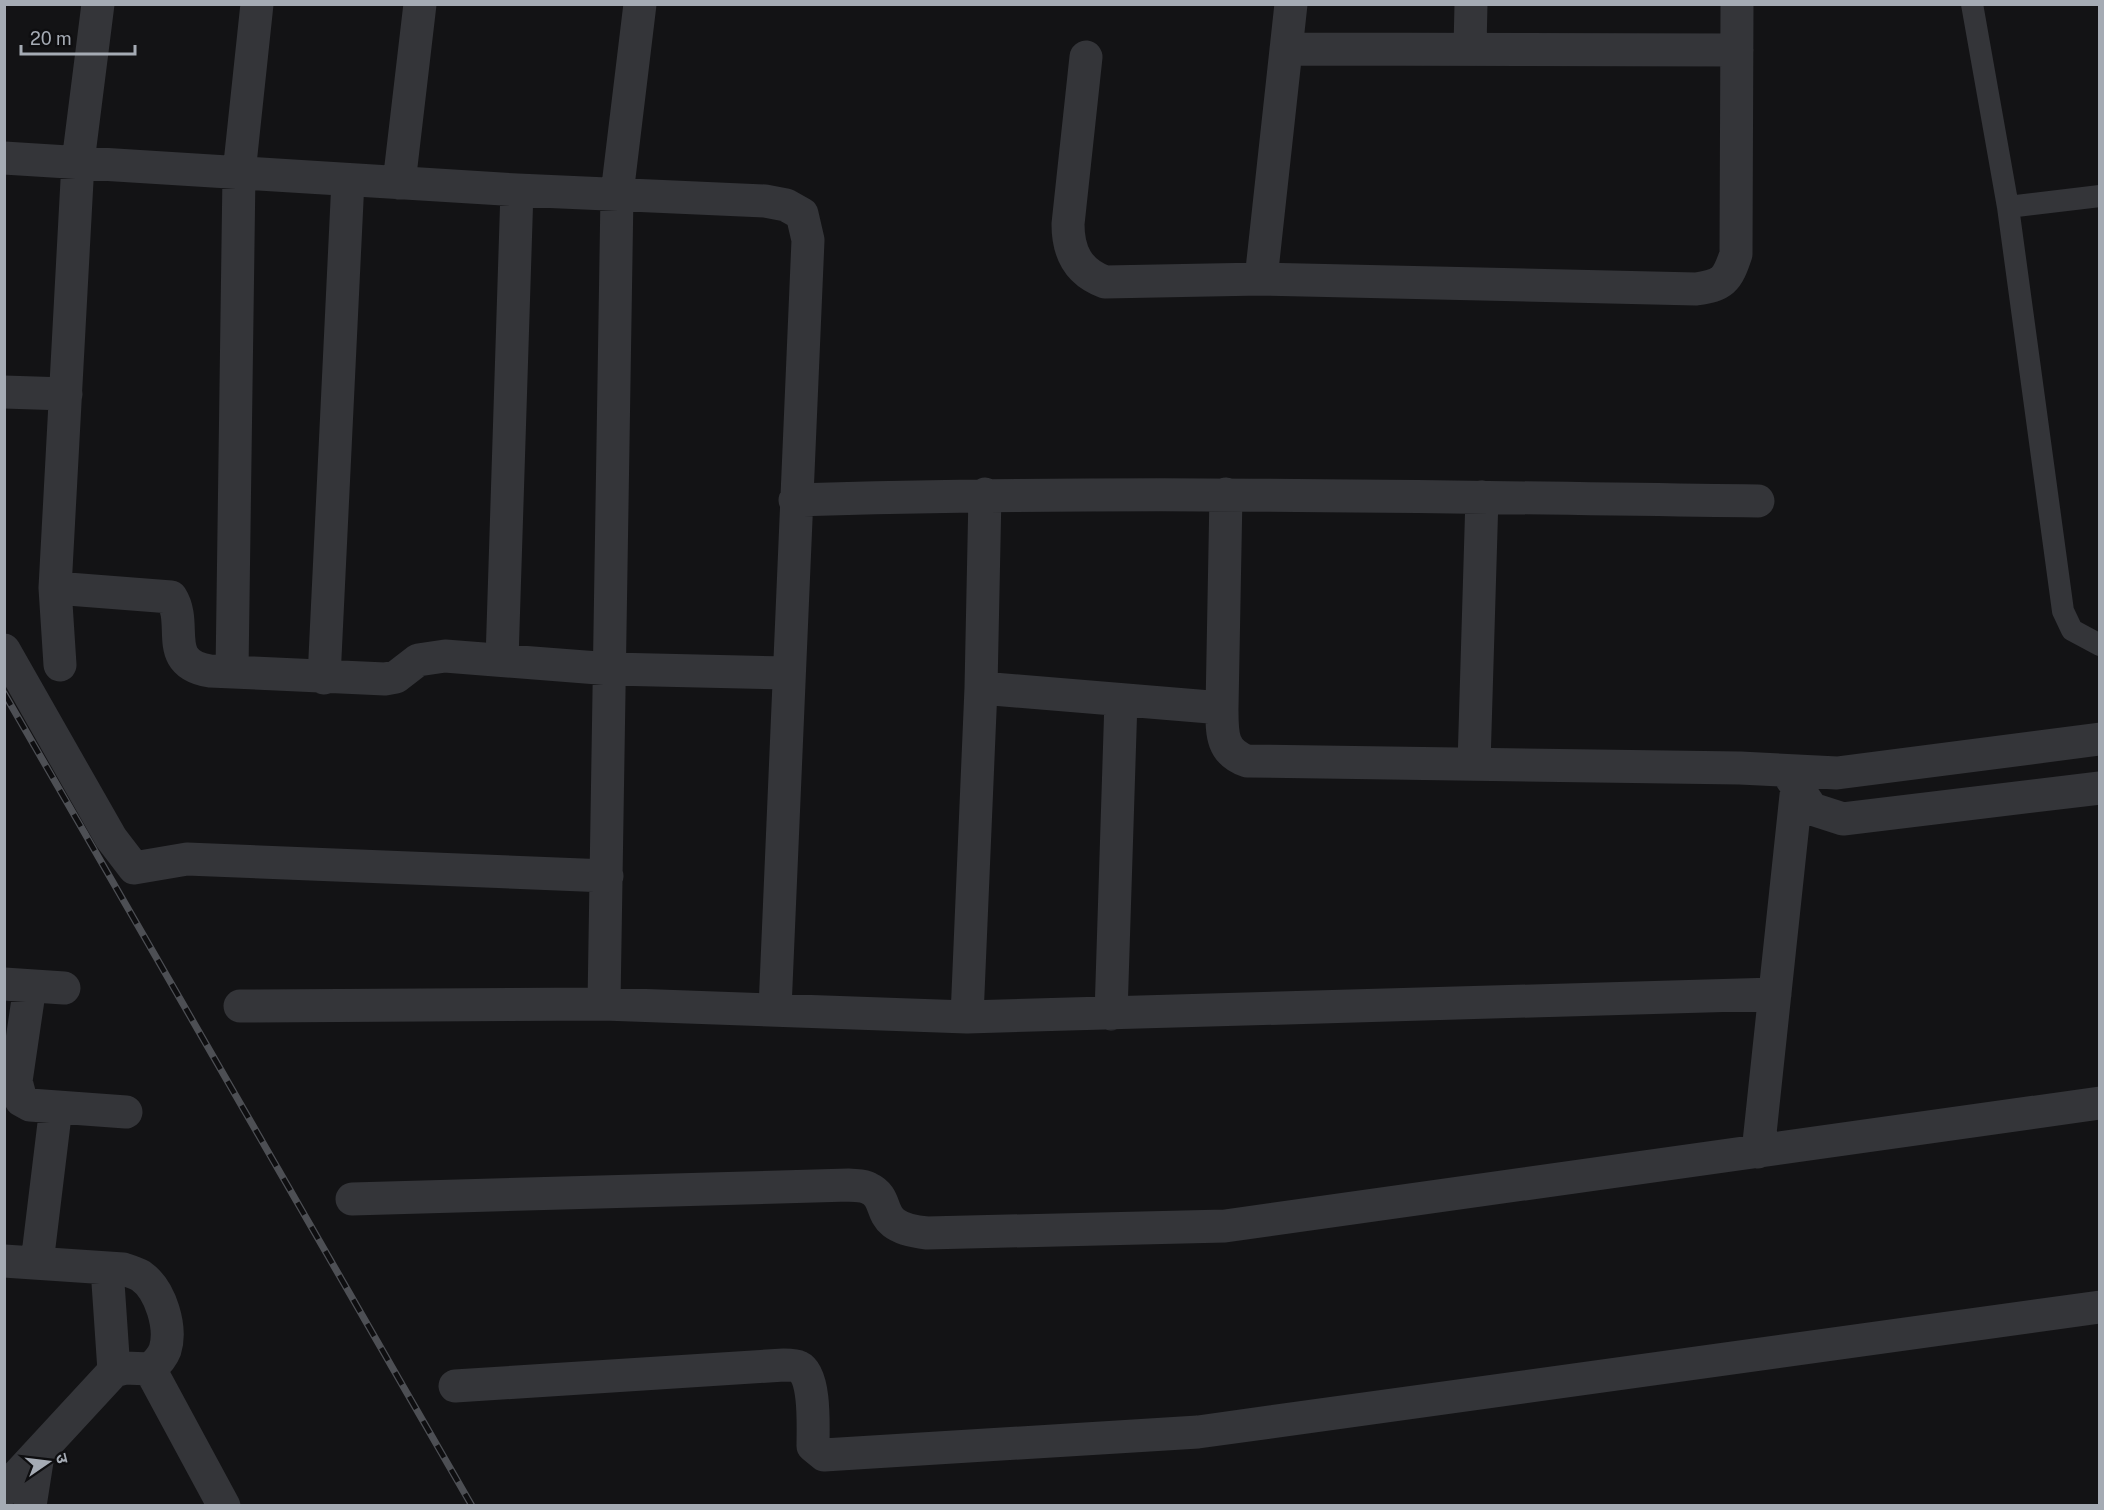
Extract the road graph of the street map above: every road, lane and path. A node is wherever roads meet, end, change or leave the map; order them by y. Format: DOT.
graph roads {
  1 [pos="98,4"];
  2 [pos="257,4"];
  3 [pos="420,4"];
  4 [pos="640,4"];
  5 [pos="1291,4"];
  6 [pos="1471,4"];
  7 [pos="1737,4"];
  8 [pos="1972,4"];
  9 [pos="1470,48"];
  10 [pos="1286,49"];
  11 [pos="1737,50"];
  12 [pos="1086,57"];
  13 [pos="4,158"];
  14 [pos="78,162"];
  15 [pos="239,174"];
  16 [pos="348,180"];
  17 [pos="399,183"];
  18 [pos="517,190"];
  19 [pos="617,194"];
  20 [pos="2100,196"];
  21 [pos="2008,207"];
  22 [pos="1261,279"];
  23 [pos="4,392"];
  24 [pos="66,394"];
  25 [pos="984,494"];
  26 [pos="1226,494"];
  27 [pos="1482,497"];
  28 [pos="795,500"];
  29 [pos="1758,501"];
  30 [pos="55,588"];
  31 [pos="2100,645"];
  32 [pos="4,650"];
  33 [pos="502,660"];
  34 [pos="60,665"];
  35 [pos="611,669"];
  36 [pos="232,672"];
  37 [pos="789,673"];
  38 [pos="324,678"];
  39 [pos="981,688"];
  40 [pos="1121,700"];
  41 [pos="1222,708"];
  42 [pos="2100,739"];
  43 [pos="1474,764"];
  44 [pos="1792,779"];
  45 [pos="2100,788"];
  46 [pos="607,876"];
  47 [pos="17,985"];
  48 [pos="64,988"];
  49 [pos="1775,994"];
  50 [pos="604,1004"];
  51 [pos="240,1006"];
  52 [pos="775,1009"];
  53 [pos="1111,1014"];
  54 [pos="967,1017"];
  55 [pos="2100,1103"];
  56 [pos="56,1107"];
  57 [pos="126,1112"];
  58 [pos="1758,1152"];
  59 [pos="352,1199"];
  60 [pos="4,1261"];
  61 [pos="37,1263"];
  62 [pos="108,1268"];
  63 [pos="2100,1307"];
  64 [pos="150,1369"];
  65 [pos="114,1371"];
  66 [pos="455,1386"];
  67 [pos="38,1455"];
  68 [pos="4,1490"];
  69 [pos="30,1506"];
  70 [pos="225,1506"];
  1 -- 14 [label="street"];
  2 -- 15 [label="street"];
  3 -- 17 [label="street"];
  4 -- 19 [label="street"];
  5 -- 10 [label="street"];
  6 -- 9 [label="street"];
  7 -- 11 [label="street"];
  8 -- 21 [label="lane"];
  9 -- 10 [label="street"];
  9 -- 11 [label="street"];
  10 -- 22 [label="street"];
  11 -- 22 [label="street"];
  12 -- 22 [label="street"];
  13 -- 14 [label="street"];
  14 -- 15 [label="street"];
  14 -- 24 [label="street"];
  15 -- 16 [label="street"];
  15 -- 36 [label="street"];
  16 -- 17 [label="street"];
  16 -- 38 [label="street"];
  17 -- 18 [label="street"];
  18 -- 19 [label="street"];
  18 -- 33 [label="street"];
  19 -- 28 [label="street"];
  19 -- 35 [label="street"];
  20 -- 21 [label="lane"];
  21 -- 31 [label="lane"];
  23 -- 24 [label="street"];
  24 -- 30 [label="street"];
  25 -- 26 [label="street"];
  25 -- 28 [label="street"];
  25 -- 39 [label="street"];
  26 -- 27 [label="street"];
  26 -- 41 [label="street"];
  27 -- 29 [label="street"];
  27 -- 43 [label="street"];
  28 -- 37 [label="street"];
  30 -- 34 [label="street"];
  30 -- 36 [label="street"];
  32 -- 46 [label="street"];
  33 -- 35 [label="street"];
  33 -- 38 [label="street"];
  35 -- 37 [label="street"];
  35 -- 46 [label="street"];
  36 -- 38 [label="street"];
  37 -- 52 [label="street"];
  39 -- 40 [label="street"];
  39 -- 54 [label="street"];
  40 -- 41 [label="street"];
  40 -- 53 [label="street"];
  41 -- 43 [label="street"];
  42 -- 44 [label="street"];
  43 -- 44 [label="street"];
  44 -- 45 [label="street"];
  44 -- 49 [label="street"];
  46 -- 50 [label="street"];
  47 -- 48 [label="street"];
  47 -- 56 [label="street"];
  49 -- 53 [label="street"];
  49 -- 58 [label="street"];
  50 -- 51 [label="street"];
  50 -- 52 [label="street"];
  52 -- 54 [label="street"];
  53 -- 54 [label="street"];
  55 -- 58 [label="street"];
  56 -- 57 [label="street"];
  56 -- 61 [label="street"];
  58 -- 59 [label="street"];
  60 -- 61 [label="street"];
  61 -- 62 [label="street"];
  62 -- 64 [label="street"];
  62 -- 65 [label="street"];
  63 -- 66 [label="street"];
  64 -- 65 [label="street"];
  64 -- 70 [label="street"];
  65 -- 67 [label="street"];
  67 -- 68 [label="street"];
  67 -- 69 [label="street"];
}
